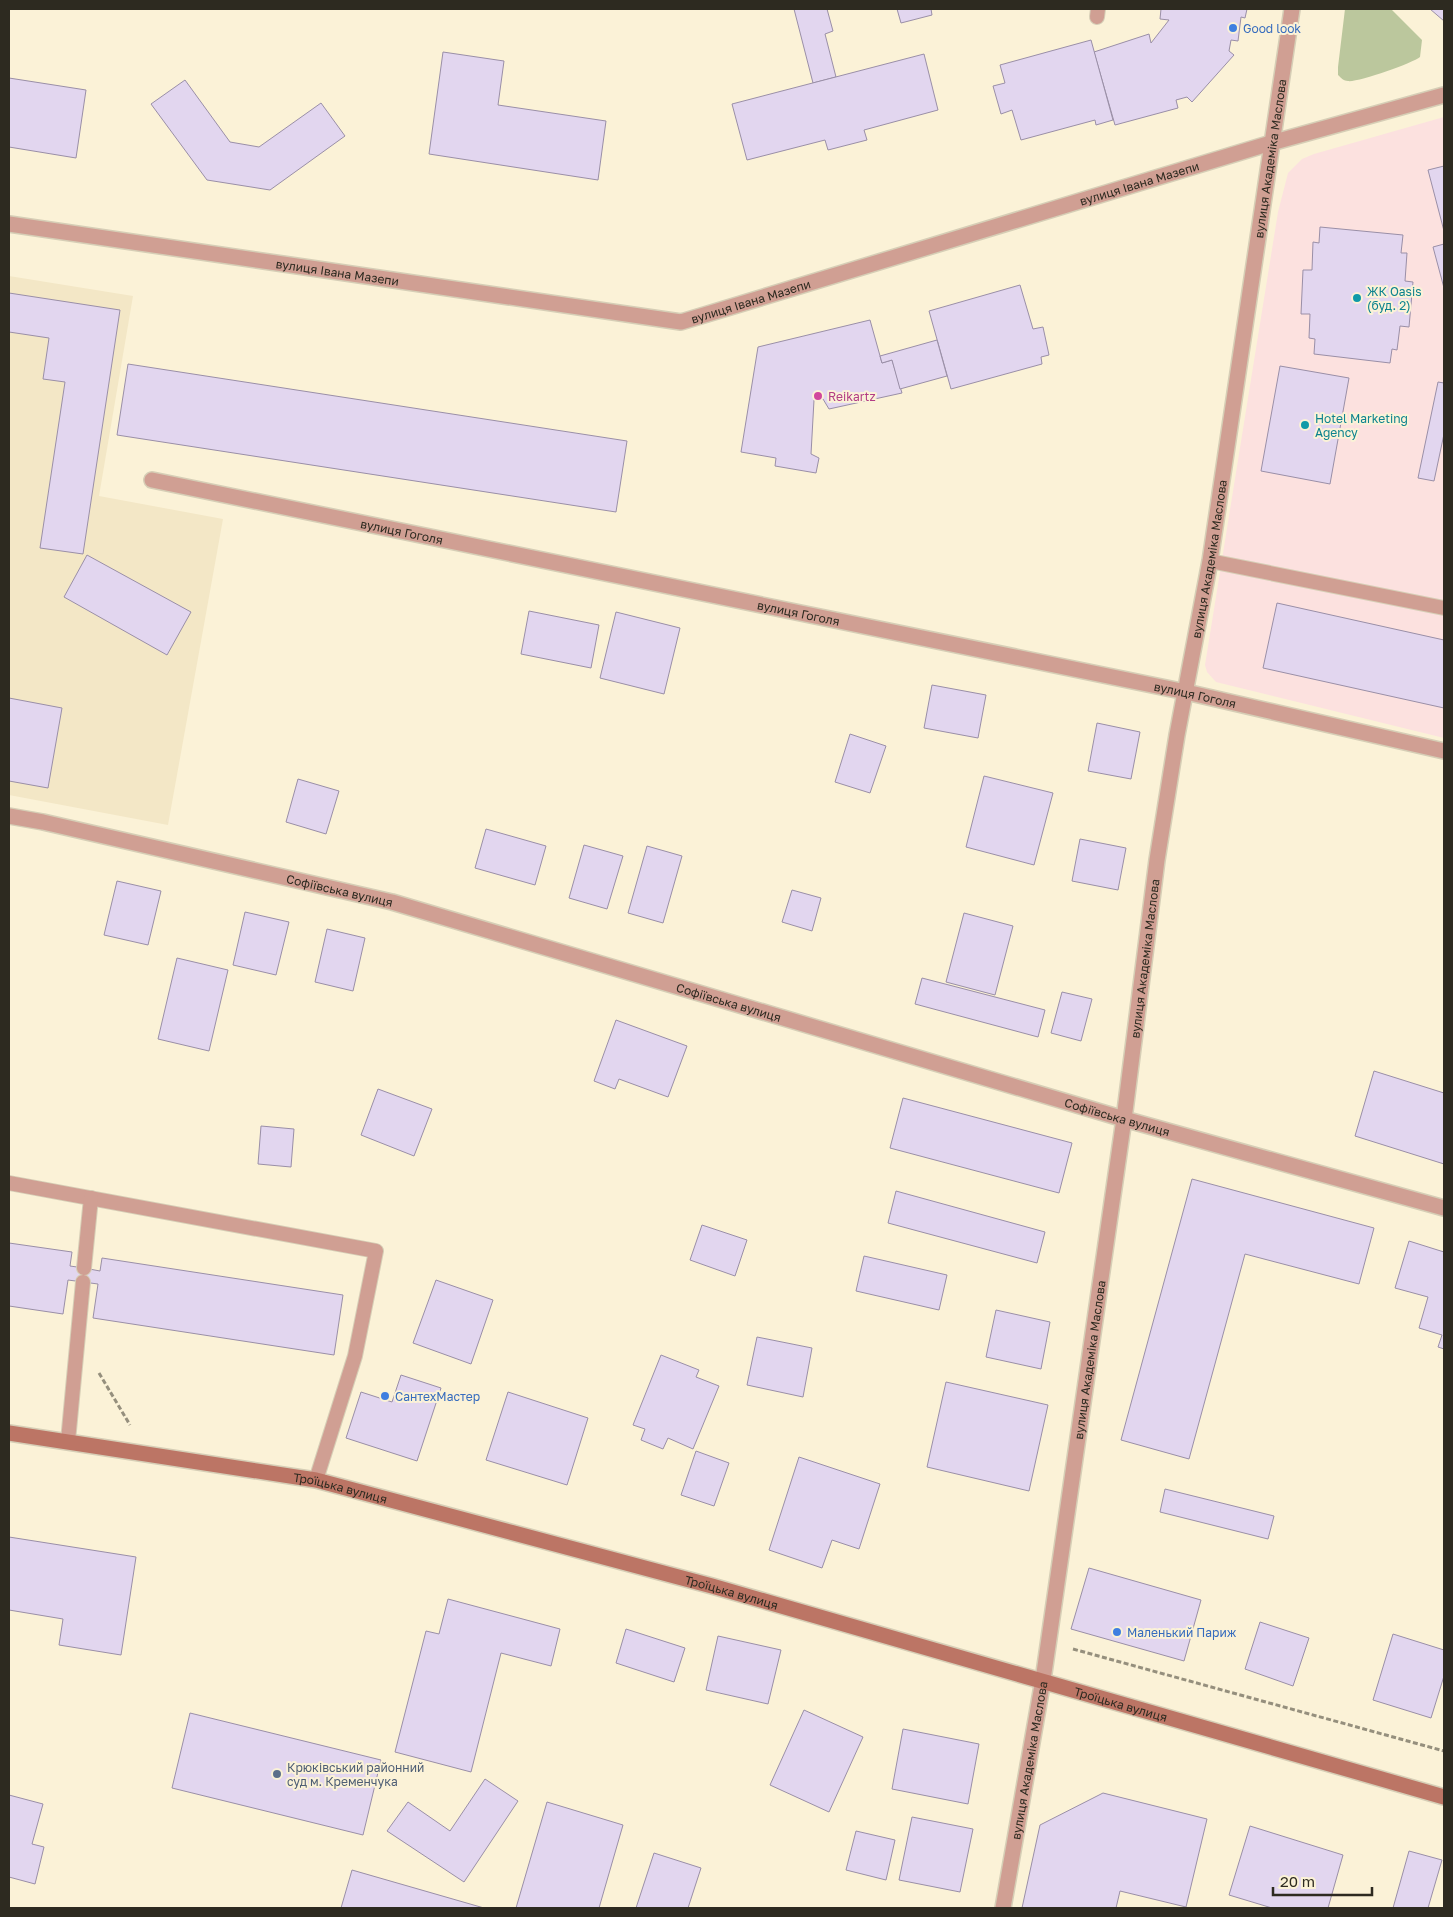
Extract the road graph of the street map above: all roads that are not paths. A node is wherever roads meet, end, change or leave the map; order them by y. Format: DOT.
graph roads {
  1 [pos="1292,9"];
  2 [pos="1444,95"];
  3 [pos="1271,143"];
  4 [pos="9,224"];
  5 [pos="152,480"];
  6 [pos="1210,561"];
  7 [pos="1444,608"];
  8 [pos="1186,692"];
  9 [pos="1444,751"];
  10 [pos="9,816"];
  11 [pos="1124,1119"];
  12 [pos="9,1183"];
  13 [pos="90,1198"];
  14 [pos="1444,1208"];
  15 [pos="9,1432"];
  16 [pos="68,1441"];
  17 [pos="316,1480"];
  18 [pos="1043,1680"];
  19 [pos="1444,1797"];
  20 [pos="1003,1908"];
  1 -- 3 [label="street, вулиця Академіка Маслова"];
  2 -- 3 [label="street, вулиця Івана Мазепи"];
  3 -- 4 [label="street, вулиця Івана Мазепи"];
  3 -- 6 [label="street, вулиця Академіка Маслова"];
  5 -- 8 [label="street, вулиця Гоголя"];
  6 -- 7 [label="lane"];
  6 -- 8 [label="street, вулиця Академіка Маслова"];
  8 -- 9 [label="street, вулиця Гоголя"];
  8 -- 11 [label="street, вулиця Академіка Маслова"];
  10 -- 11 [label="street, Софіївська вулиця"];
  11 -- 14 [label="street, Софіївська вулиця"];
  11 -- 18 [label="street, вулиця Академіка Маслова"];
  12 -- 13 [label="lane"];
  13 -- 16 [label="lane"];
  13 -- 17 [label="lane"];
  15 -- 16 [label="main road, Троїцька вулиця"];
  16 -- 17 [label="main road, Троїцька вулиця"];
  17 -- 18 [label="main road, Троїцька вулиця"];
  18 -- 19 [label="main road, Троїцька вулиця"];
  18 -- 20 [label="street, вулиця Академіка Маслова"];
}
